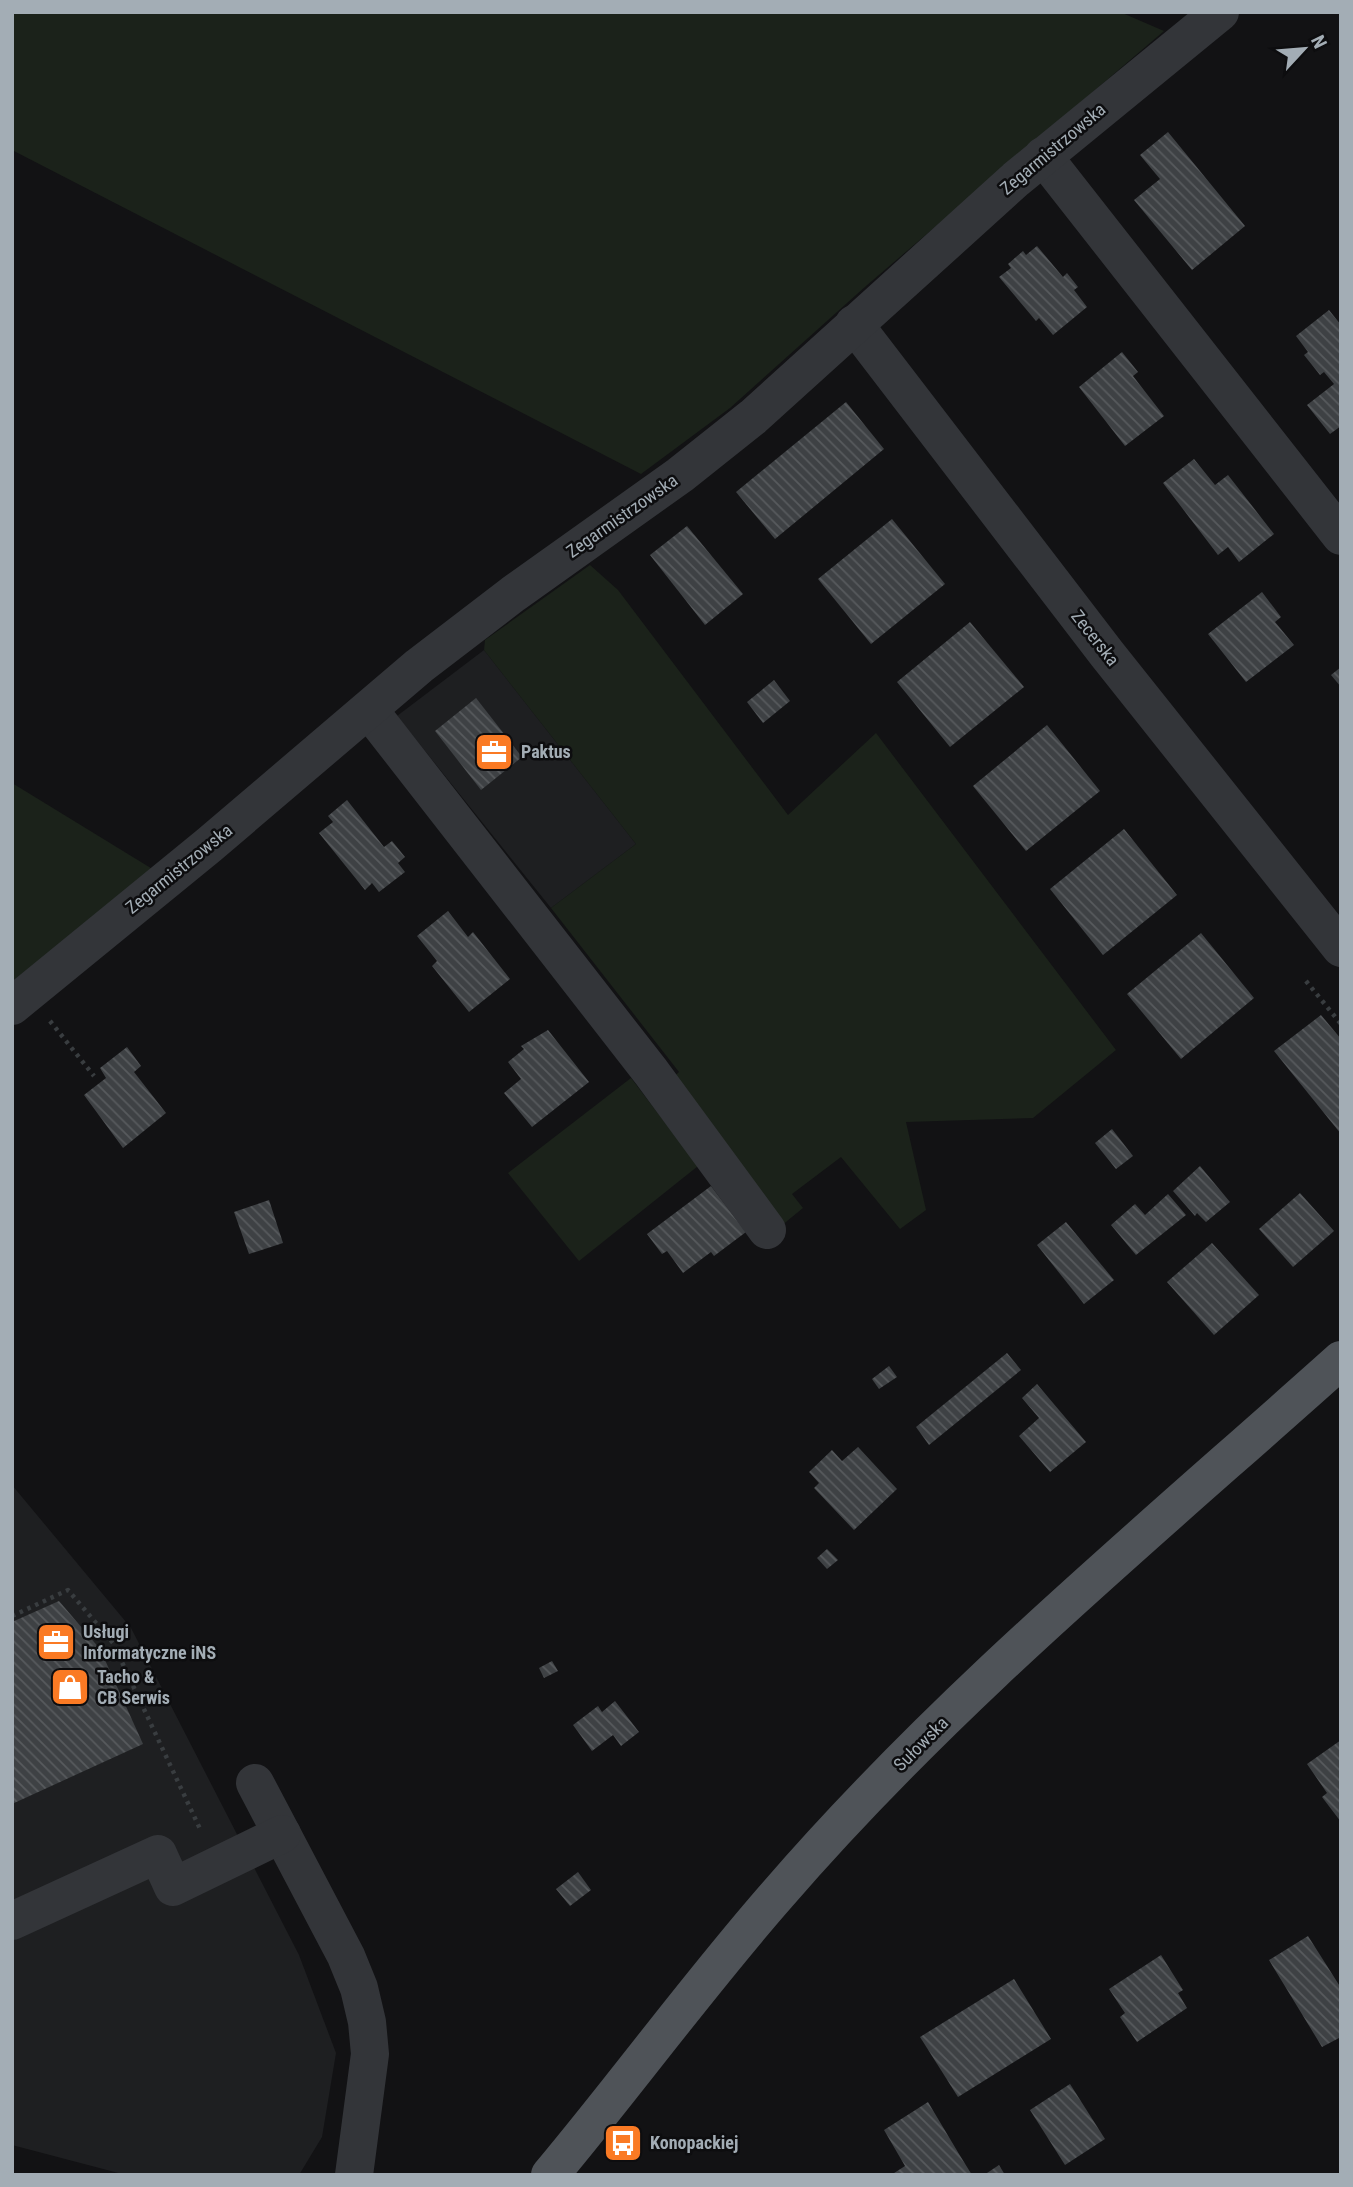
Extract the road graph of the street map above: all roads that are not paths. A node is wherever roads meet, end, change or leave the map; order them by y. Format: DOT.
graph roads {
  1 [pos="1220,12"];
  2 [pos="1043,156"];
  3 [pos="854,324"];
  4 [pos="1341,536"];
  5 [pos="369,709"];
  6 [pos="1341,948"];
  7 [pos="20,999"];
  8 [pos="767,1230"];
  9 [pos="1341,1360"];
  10 [pos="255,1783"];
  11 [pos="282,1834"];
  12 [pos="12,1921"];
  13 [pos="354,2175"];
  14 [pos="550,2175"];
  1 -- 2 [label="street, Zegarmistrzowska"];
  2 -- 3 [label="street, Zegarmistrzowska"];
  2 -- 4 [label="street"];
  3 -- 5 [label="street, Zegarmistrzowska"];
  3 -- 6 [label="street, Zecerska"];
  5 -- 7 [label="street, Zegarmistrzowska"];
  5 -- 8 [label="street"];
  9 -- 14 [label="main road, Sułowska"];
  10 -- 11 [label="street"];
  11 -- 12 [label="street"];
  11 -- 13 [label="street"];
}
